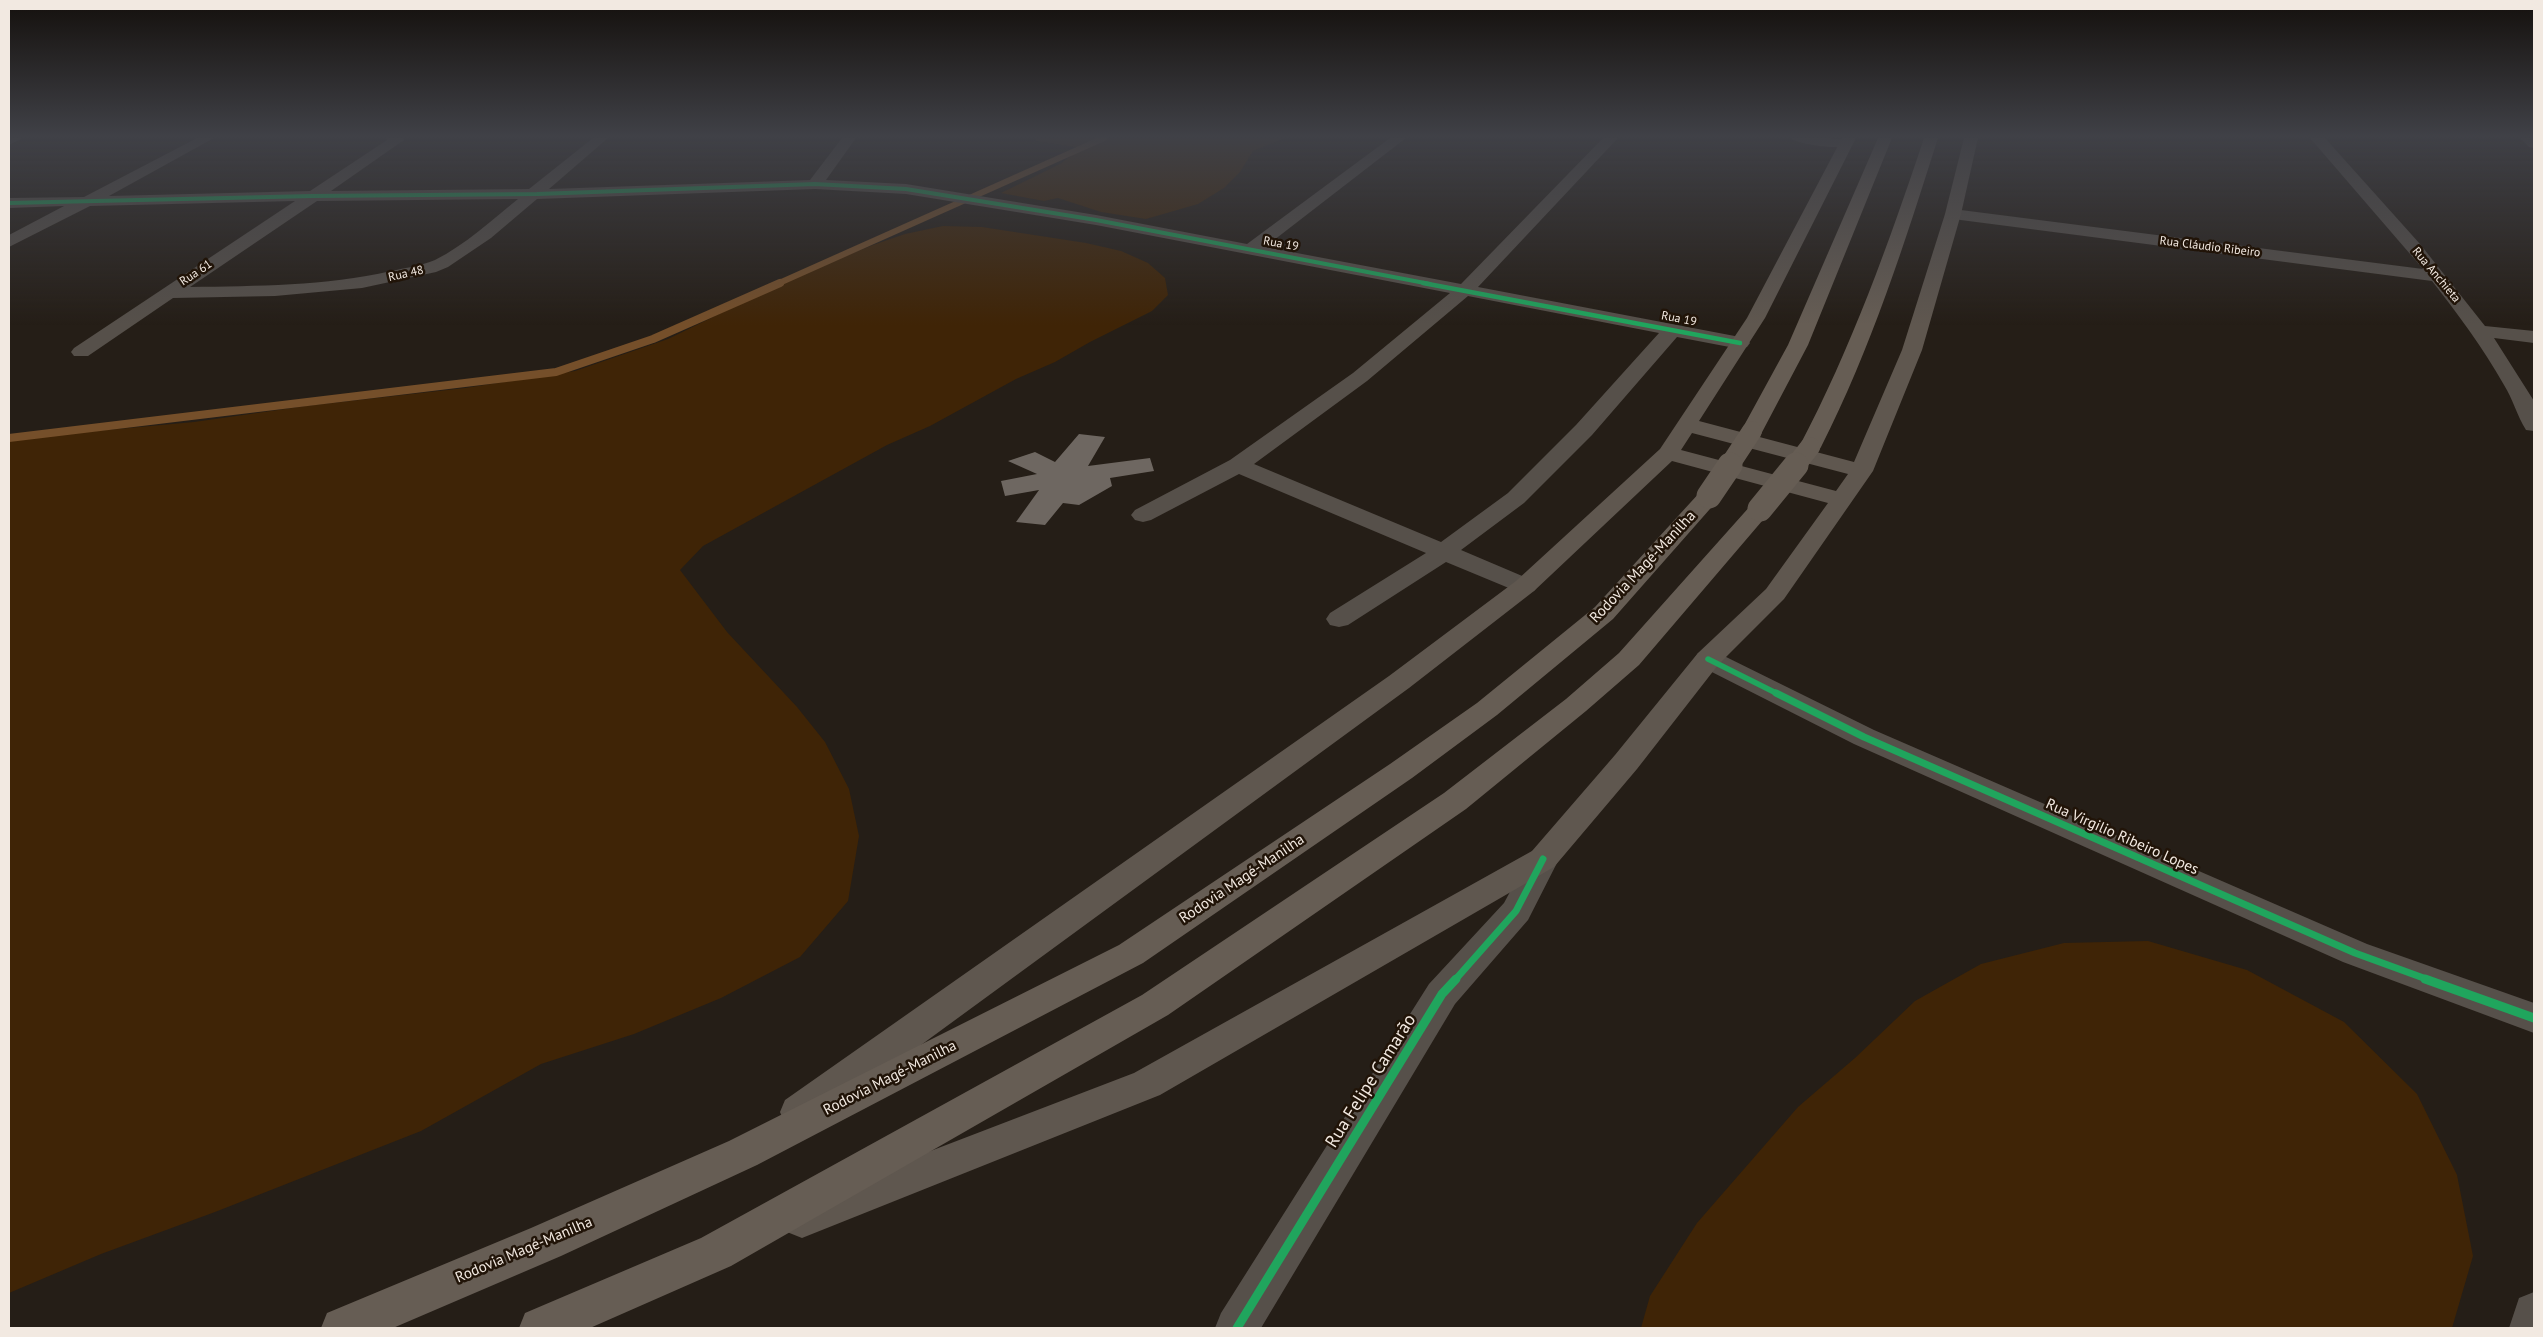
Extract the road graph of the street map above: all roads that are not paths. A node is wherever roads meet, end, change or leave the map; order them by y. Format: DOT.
graph roads {
  1 [pos="90,200"];
  2 [pos="147,200"];
  3 [pos="305,200"];
  4 [pos="529,200"];
  5 [pos="984,200"];
  6 [pos="1316,200"];
  7 [pos="1551,200"];
  8 [pos="1817,200"];
  9 [pos="1858,200"];
  10 [pos="1911,200"];
  11 [pos="1956,200"];
  12 [pos="2372,200"];
  13 [pos="87,202"];
  14 [pos="9,203"];
  15 [pos="1953,214"];
  16 [pos="9,242"];
  17 [pos="1250,250"];
  18 [pos="2438,276"];
  19 [pos="1466,289"];
  20 [pos="167,293"];
  21 [pos="1672,330"];
  22 [pos="2481,331"];
  23 [pos="2534,337"];
  24 [pos="1740,343"];
  25 [pos="81,352"];
  26 [pos="2534,425"];
  27 [pos="1688,426"];
  28 [pos="1668,454"];
  29 [pos="1238,465"];
  30 [pos="1862,471"];
  31 [pos="1843,500"];
  32 [pos="1143,515"];
  33 [pos="1443,553"];
  34 [pos="1525,586"];
  35 [pos="1340,619"];
  36 [pos="1708,659"];
  37 [pos="1543,859"];
  38 [pos="2534,1018"];
  39 [pos="743,1153"];
  40 [pos="716,1252"];
  41 [pos="2534,1313"];
  42 [pos="343,1328"];
  43 [pos="541,1328"];
  44 [pos="1236,1328"];
  45 [pos="2531,1328"];
  1 -- 13 [label="street"];
  2 -- 13 [label="street"];
  3 -- 20 [label="street, Rua 61"];
  4 -- 20 [label="street, Rua 48"];
  5 -- 17 [label="street, Rua 19"];
  6 -- 17 [label="street"];
  7 -- 19 [label="street"];
  8 -- 24 [label="main road"];
  9 -- 39 [label="highway, Rodovia Magé-Manilha, bridge"];
  10 -- 40 [label="highway, bridge"];
  11 -- 15 [label="main road"];
  12 -- 18 [label="street, Rua Anchieta"];
  13 -- 14 [label="street"];
  13 -- 16 [label="street"];
  15 -- 18 [label="street, Rua Cláudio Ribeiro"];
  15 -- 30 [label="main road"];
  17 -- 19 [label="street, Rua 19"];
  18 -- 22 [label="street, Rua Anchieta"];
  19 -- 21 [label="street, Rua 19"];
  19 -- 29 [label="street"];
  20 -- 25 [label="street, Rua 61"];
  21 -- 24 [label="street, Rua 19"];
  21 -- 33 [label="street"];
  22 -- 23 [label="street"];
  22 -- 26 [label="street, Rua Anchieta"];
  24 -- 27 [label="main road"];
  27 -- 28 [label="main road"];
  27 -- 30 [label="main road"];
  28 -- 31 [label="main road"];
  28 -- 34 [label="main road"];
  29 -- 32 [label="street"];
  29 -- 33 [label="street"];
  30 -- 31 [label="main road"];
  31 -- 36 [label="main road"];
  33 -- 34 [label="street"];
  33 -- 35 [label="street"];
  34 -- 39 [label="main road"];
  36 -- 37 [label="main road"];
  36 -- 38 [label="street, Rua Virgilio Ribeiro Lopes"];
  37 -- 40 [label="main road"];
  37 -- 44 [label="street, Rua Felipe Camarão"];
  39 -- 42 [label="highway, Rodovia Magé-Manilha"];
  40 -- 43 [label="highway"];
  41 -- 45 [label="street"];
}
